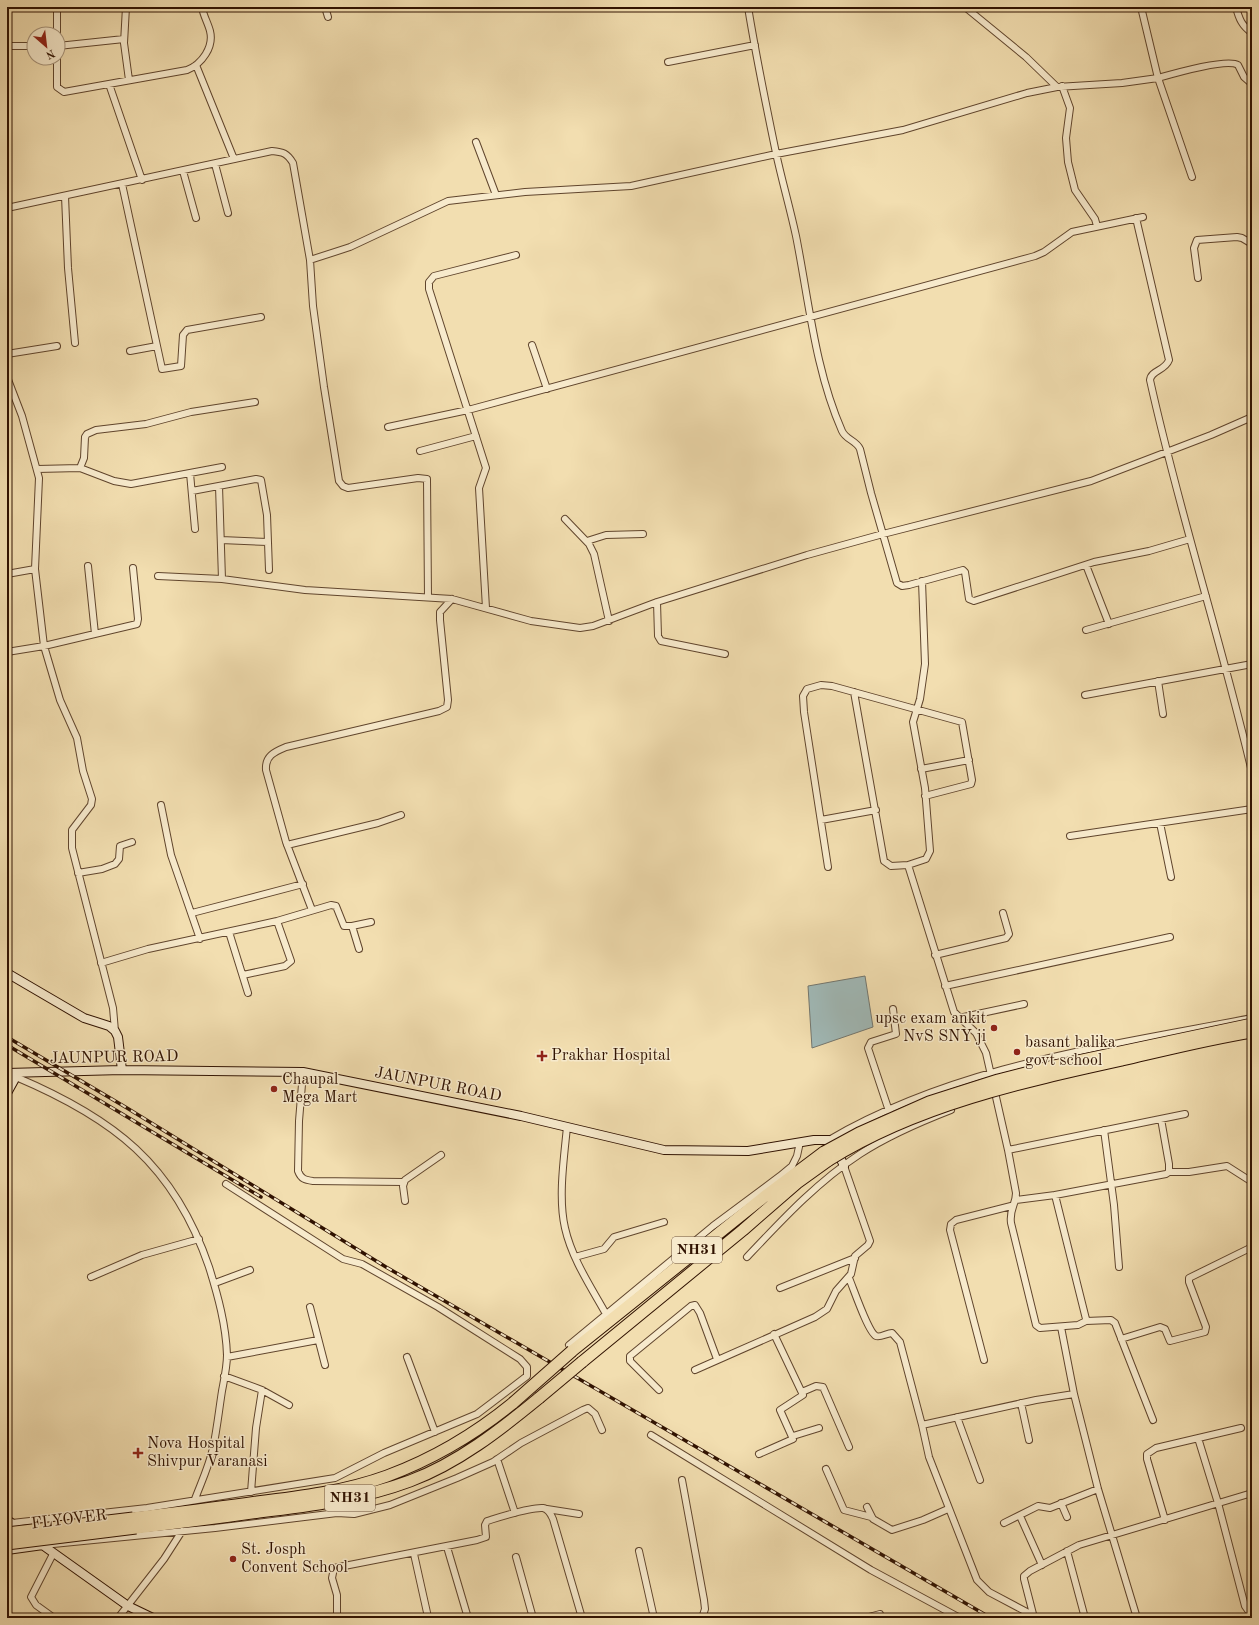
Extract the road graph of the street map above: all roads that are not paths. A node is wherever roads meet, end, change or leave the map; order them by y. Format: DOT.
graph roads {
  1 [pos="57,7"];
  2 [pos="126,7"];
  3 [pos="202,7"];
  4 [pos="325,7"];
  5 [pos="748,7"];
  6 [pos="965,7"];
  7 [pos="1141,7"];
  8 [pos="1236,7"];
  9 [pos="328,17"];
  10 [pos="57,26"];
  11 [pos="1252,33"];
  12 [pos="124,39"];
  13 [pos="66,45"];
  14 [pos="755,45"];
  15 [pos="7,46"];
  16 [pos="26,46"];
  17 [pos="668,62"];
  18 [pos="196,65"];
  19 [pos="57,66"];
  20 [pos="1158,78"];
  21 [pos="129,80"];
  22 [pos="109,84"];
  23 [pos="1252,84"];
  24 [pos="1060,87"];
  25 [pos="476,142"];
  26 [pos="776,154"];
  27 [pos="234,159"];
  28 [pos="215,164"];
  29 [pos="183,171"];
  30 [pos="1192,177"];
  31 [pos="142,180"];
  32 [pos="122,184"];
  33 [pos="496,195"];
  34 [pos="65,196"];
  35 [pos="7,208"];
  36 [pos="228,213"];
  37 [pos="196,218"];
  38 [pos="1097,226"];
  39 [pos="1252,244"];
  40 [pos="516,255"];
  41 [pos="310,260"];
  42 [pos="1198,278"];
  43 [pos="810,316"];
  44 [pos="261,317"];
  45 [pos="75,343"];
  46 [pos="532,345"];
  47 [pos="57,346"];
  48 [pos="157,346"];
  49 [pos="130,351"];
  50 [pos="7,354"];
  51 [pos="7,377"];
  52 [pos="547,389"];
  53 [pos="255,402"];
  54 [pos="468,410"];
  55 [pos="1252,417"];
  56 [pos="388,427"];
  57 [pos="476,436"];
  58 [pos="420,451"];
  59 [pos="1166,452"];
  60 [pos="222,467"];
  61 [pos="80,468"];
  62 [pos="37,470"];
  63 [pos="190,473"];
  64 [pos="219,486"];
  65 [pos="192,491"];
  66 [pos="565,519"];
  67 [pos="195,528"];
  68 [pos="643,534"];
  69 [pos="883,534"];
  70 [pos="1190,539"];
  71 [pos="220,540"];
  72 [pos="586,541"];
  73 [pos="268,542"];
  74 [pos="1086,565"];
  75 [pos="88,566"];
  76 [pos="133,568"];
  77 [pos="35,569"];
  78 [pos="269,570"];
  79 [pos="7,574"];
  80 [pos="158,576"];
  81 [pos="222,579"];
  82 [pos="922,581"];
  83 [pos="428,596"];
  84 [pos="1206,596"];
  85 [pos="452,599"];
  86 [pos="657,602"];
  87 [pos="486,608"];
  88 [pos="609,621"];
  89 [pos="1109,624"];
  90 [pos="1086,630"];
  91 [pos="95,634"];
  92 [pos="44,646"];
  93 [pos="7,652"];
  94 [pos="724,654"];
  95 [pos="1252,664"];
  96 [pos="1226,668"];
  97 [pos="1158,681"];
  98 [pos="854,692"];
  99 [pos="1085,695"];
  100 [pos="916,710"];
  101 [pos="1163,714"];
  102 [pos="969,760"];
  103 [pos="921,768"];
  104 [pos="1252,772"];
  105 [pos="925,796"];
  106 [pos="161,805"];
  107 [pos="1252,809"];
  108 [pos="876,810"];
  109 [pos="401,815"];
  110 [pos="821,820"];
  111 [pos="1160,823"];
  112 [pos="1070,836"];
  113 [pos="132,842"];
  114 [pos="288,845"];
  115 [pos="908,865"];
  116 [pos="828,867"];
  117 [pos="78,873"];
  118 [pos="1171,877"];
  119 [pos="303,884"];
  120 [pos="312,910"];
  121 [pos="192,913"];
  122 [pos="1003,913"];
  123 [pos="277,920"];
  124 [pos="371,922"];
  125 [pos="352,926"];
  126 [pos="229,932"];
  127 [pos="1170,937"];
  128 [pos="200,939"];
  129 [pos="359,949"];
  130 [pos="935,955"];
  131 [pos="101,963"];
  132 [pos="7,973"];
  133 [pos="244,974"];
  134 [pos="945,986"];
  135 [pos="248,993"];
  136 [pos="1024,1004"];
  137 [pos="893,1009"];
  138 [pos="959,1018"];
  139 [pos="1252,1018"];
  140 [pos="1252,1024"];
  141 [pos="115,1031"];
  142 [pos="1252,1032"];
  143 [pos="1252,1037"];
  144 [pos="122,1070"];
  145 [pos="303,1072"];
  146 [pos="7,1073"];
  147 [pos="990,1073"];
  148 [pos="17,1075"];
  149 [pos="7,1093"];
  150 [pos="995,1094"];
  151 [pos="889,1111"];
  152 [pos="1186,1114"];
  153 [pos="1161,1119"];
  154 [pos="567,1127"];
  155 [pos="1104,1130"];
  156 [pos="829,1140"];
  157 [pos="800,1142"];
  158 [pos="1008,1150"];
  159 [pos="441,1155"];
  160 [pos="827,1156"];
  161 [pos="844,1166"];
  162 [pos="1169,1172"];
  163 [pos="403,1182"];
  164 [pos="1252,1182"];
  165 [pos="226,1184"];
  166 [pos="1110,1184"];
  167 [pos="1055,1195"];
  168 [pos="1016,1200"];
  169 [pos="405,1201"];
  170 [pos="1012,1206"];
  171 [pos="664,1222"];
  172 [pos="199,1239"];
  173 [pos="1252,1248"];
  174 [pos="575,1257"];
  175 [pos="747,1257"];
  176 [pos="855,1258"];
  177 [pos="1119,1266"];
  178 [pos="250,1270"];
  179 [pos="91,1277"];
  180 [pos="849,1278"];
  181 [pos="215,1283"];
  182 [pos="780,1288"];
  183 [pos="310,1307"];
  184 [pos="606,1314"];
  185 [pos="1086,1321"];
  186 [pos="1061,1327"];
  187 [pos="774,1334"];
  188 [pos="1120,1339"];
  189 [pos="318,1340"];
  190 [pos="570,1348"];
  191 [pos="227,1357"];
  192 [pos="407,1357"];
  193 [pos="717,1359"];
  194 [pos="984,1360"];
  195 [pos="325,1365"];
  196 [pos="694,1370"];
  197 [pos="224,1376"];
  198 [pos="262,1390"];
  199 [pos="659,1390"];
  200 [pos="802,1392"];
  201 [pos="1074,1394"];
  202 [pos="1021,1403"];
  203 [pos="289,1405"];
  204 [pos="957,1417"];
  205 [pos="1153,1420"];
  206 [pos="922,1425"];
  207 [pos="818,1428"];
  208 [pos="1240,1428"];
  209 [pos="602,1430"];
  210 [pos="435,1432"];
  211 [pos="651,1435"];
  212 [pos="793,1436"];
  213 [pos="1198,1438"];
  214 [pos="1029,1440"];
  215 [pos="849,1447"];
  216 [pos="759,1454"];
  217 [pos="497,1459"];
  218 [pos="826,1469"];
  219 [pos="682,1480"];
  220 [pos="980,1480"];
  221 [pos="1098,1489"];
  222 [pos="251,1492"];
  223 [pos="1252,1493"];
  224 [pos="195,1499"];
  225 [pos="1061,1503"];
  226 [pos="1218,1503"];
  227 [pos="867,1507"];
  228 [pos="948,1509"];
  229 [pos="546,1510"];
  230 [pos="515,1513"];
  231 [pos="580,1514"];
  232 [pos="1020,1516"];
  233 [pos="871,1517"];
  234 [pos="1067,1517"];
  235 [pos="1165,1520"];
  236 [pos="134,1523"];
  237 [pos="1004,1523"];
  238 [pos="8,1525"];
  239 [pos="182,1531"];
  240 [pos="1113,1535"];
  241 [pos="7,1544"];
  242 [pos="43,1545"];
  243 [pos="447,1547"];
  244 [pos="7,1550"];
  245 [pos="639,1551"];
  246 [pos="1067,1551"];
  247 [pos="54,1554"];
  248 [pos="414,1554"];
  249 [pos="516,1557"];
  250 [pos="1042,1565"];
  251 [pos="128,1606"];
  252 [pos="880,1614"];
  253 [pos="1036,1616"];
  254 [pos="1252,1616"];
  255 [pos="54,1618"];
  256 [pos="118,1618"];
  257 [pos="153,1618"];
  258 [pos="337,1618"];
  259 [pos="428,1618"];
  260 [pos="468,1618"];
  261 [pos="533,1618"];
  262 [pos="582,1618"];
  263 [pos="654,1618"];
  264 [pos="702,1618"];
  265 [pos="865,1618"];
  266 [pos="960,1618"];
  267 [pos="1085,1618"];
  268 [pos="1137,1618"];
  1 -- 10 [label="street"];
  2 -- 12 [label="street"];
  3 -- 18 [label="street"];
  4 -- 9 [label="street"];
  5 -- 14 [label="street"];
  6 -- 24 [label="street"];
  7 -- 20 [label="street"];
  8 -- 11 [label="street"];
  12 -- 13 [label="street"];
  12 -- 21 [label="street"];
  14 -- 17 [label="street"];
  14 -- 26 [label="street"];
  15 -- 16 [label="street"];
  18 -- 21 [label="street"];
  18 -- 27 [label="street"];
  19 -- 22 [label="street"];
  20 -- 23 [label="street"];
  20 -- 24 [label="street"];
  20 -- 30 [label="street"];
  21 -- 22 [label="street"];
  22 -- 31 [label="street"];
  24 -- 26 [label="street"];
  24 -- 38 [label="street"];
  25 -- 33 [label="street"];
  26 -- 33 [label="street"];
  26 -- 43 [label="street"];
  27 -- 28 [label="street"];
  27 -- 41 [label="street"];
  28 -- 29 [label="street"];
  28 -- 36 [label="street"];
  29 -- 31 [label="street"];
  29 -- 37 [label="street"];
  31 -- 32 [label="street"];
  32 -- 34 [label="street"];
  32 -- 48 [label="street"];
  33 -- 41 [label="street"];
  34 -- 35 [label="street"];
  34 -- 45 [label="street"];
  38 -- 43 [label="street"];
  38 -- 59 [label="street"];
  39 -- 42 [label="street"];
  40 -- 54 [label="street"];
  41 -- 83 [label="street"];
  43 -- 52 [label="street"];
  43 -- 69 [label="street"];
  44 -- 48 [label="street"];
  46 -- 52 [label="street"];
  47 -- 50 [label="street"];
  48 -- 49 [label="street"];
  51 -- 62 [label="street"];
  52 -- 54 [label="street"];
  53 -- 61 [label="street"];
  54 -- 56 [label="street"];
  54 -- 57 [label="street"];
  55 -- 59 [label="street"];
  57 -- 58 [label="street"];
  57 -- 87 [label="street"];
  59 -- 69 [label="street"];
  59 -- 70 [label="street"];
  60 -- 63 [label="street"];
  61 -- 62 [label="street"];
  61 -- 63 [label="street"];
  62 -- 77 [label="street"];
  63 -- 65 [label="street"];
  64 -- 65 [label="street"];
  64 -- 71 [label="street"];
  64 -- 73 [label="street"];
  65 -- 67 [label="street"];
  66 -- 72 [label="street"];
  68 -- 72 [label="street"];
  69 -- 82 [label="street"];
  69 -- 86 [label="street"];
  70 -- 74 [label="street"];
  70 -- 84 [label="street"];
  71 -- 73 [label="street"];
  71 -- 81 [label="street"];
  72 -- 88 [label="street"];
  73 -- 78 [label="street"];
  74 -- 82 [label="street"];
  74 -- 89 [label="street"];
  75 -- 91 [label="street"];
  76 -- 91 [label="street"];
  77 -- 79 [label="street"];
  77 -- 92 [label="street"];
  80 -- 81 [label="street"];
  81 -- 83 [label="street"];
  82 -- 100 [label="street"];
  83 -- 85 [label="street"];
  84 -- 89 [label="street"];
  84 -- 96 [label="street"];
  85 -- 87 [label="street"];
  85 -- 114 [label="street"];
  86 -- 88 [label="street"];
  86 -- 94 [label="street"];
  87 -- 88 [label="street"];
  89 -- 90 [label="street"];
  91 -- 92 [label="street"];
  92 -- 93 [label="street"];
  92 -- 117 [label="street"];
  95 -- 96 [label="street"];
  96 -- 97 [label="street"];
  96 -- 104 [label="street"];
  97 -- 99 [label="street"];
  97 -- 101 [label="street"];
  98 -- 100 [label="street"];
  98 -- 108 [label="street"];
  98 -- 110 [label="street"];
  100 -- 102 [label="street"];
  100 -- 103 [label="street"];
  102 -- 103 [label="street"];
  102 -- 105 [label="street"];
  103 -- 105 [label="street"];
  105 -- 115 [label="street"];
  106 -- 121 [label="street"];
  107 -- 111 [label="street"];
  108 -- 110 [label="street"];
  108 -- 115 [label="street"];
  109 -- 114 [label="street"];
  110 -- 116 [label="street"];
  111 -- 112 [label="street"];
  111 -- 118 [label="street"];
  113 -- 117 [label="street"];
  114 -- 119 [label="street"];
  115 -- 130 [label="street"];
  117 -- 131 [label="street"];
  119 -- 120 [label="street"];
  119 -- 121 [label="street"];
  120 -- 123 [label="street"];
  120 -- 125 [label="street"];
  121 -- 128 [label="street"];
  122 -- 130 [label="street"];
  123 -- 126 [label="street"];
  123 -- 133 [label="street"];
  124 -- 125 [label="street"];
  125 -- 129 [label="street"];
  126 -- 128 [label="street"];
  126 -- 133 [label="street"];
  127 -- 134 [label="street"];
  128 -- 131 [label="street"];
  130 -- 134 [label="street"];
  131 -- 141 [label="street"];
  132 -- 141 [label="street"];
  133 -- 135 [label="street"];
  134 -- 138 [label="street"];
  136 -- 138 [label="street"];
  137 -- 151 [label="street"];
  138 -- 147 [label="street"];
  139 -- 147 [label="street"];
  140 -- 160 [label="highway, NH31, bridge"];
  141 -- 144 [label="street"];
  142 -- 160 [label="highway, NH31, bridge"];
  143 -- 150 [label="street"];
  144 -- 145 [label="street, JAUNPUR ROAD"];
  144 -- 148 [label="street, JAUNPUR ROAD"];
  145 -- 154 [label="street, JAUNPUR ROAD"];
  145 -- 163 [label="street"];
  146 -- 148 [label="street, JAUNPUR ROAD"];
  147 -- 150 [label="street"];
  147 -- 151 [label="street"];
  148 -- 149 [label="street"];
  148 -- 172 [label="street"];
  150 -- 158 [label="street"];
  150 -- 161 [label="street"];
  151 -- 156 [label="street"];
  152 -- 153 [label="street"];
  153 -- 155 [label="street"];
  153 -- 162 [label="street"];
  154 -- 157 [label="street, JAUNPUR ROAD"];
  154 -- 174 [label="street"];
  155 -- 158 [label="street"];
  155 -- 166 [label="street"];
  156 -- 157 [label="street, JAUNPUR ROAD"];
  156 -- 161 [label="street"];
  157 -- 184 [label="street"];
  158 -- 168 [label="street"];
  159 -- 163 [label="street"];
  160 -- 190 [label="highway, NH31"];
  160 -- 236 [label="highway, NH31, bridge"];
  161 -- 175 [label="street"];
  161 -- 176 [label="street"];
  162 -- 164 [label="street"];
  162 -- 166 [label="street"];
  163 -- 169 [label="street"];
  165 -- 210 [label="street"];
  166 -- 167 [label="street"];
  166 -- 177 [label="street"];
  167 -- 168 [label="street"];
  167 -- 185 [label="street"];
  168 -- 170 [label="street"];
  170 -- 186 [label="street"];
  170 -- 194 [label="street"];
  171 -- 174 [label="street"];
  172 -- 179 [label="street"];
  172 -- 181 [label="street"];
  173 -- 188 [label="street"];
  174 -- 184 [label="street"];
  176 -- 180 [label="street"];
  176 -- 182 [label="street"];
  178 -- 181 [label="street"];
  180 -- 187 [label="street"];
  180 -- 206 [label="street"];
  181 -- 191 [label="street"];
  183 -- 189 [label="street"];
  184 -- 190 [label="street"];
  185 -- 186 [label="street"];
  185 -- 188 [label="street"];
  186 -- 201 [label="street"];
  187 -- 193 [label="street"];
  187 -- 200 [label="street"];
  188 -- 205 [label="street"];
  189 -- 191 [label="street"];
  189 -- 195 [label="street"];
  190 -- 236 [label="highway, NH31, bridge"];
  191 -- 197 [label="street"];
  192 -- 210 [label="street"];
  193 -- 196 [label="street"];
  193 -- 199 [label="street"];
  197 -- 198 [label="street"];
  197 -- 224 [label="street"];
  198 -- 203 [label="street"];
  198 -- 222 [label="street"];
  200 -- 212 [label="street"];
  200 -- 215 [label="street"];
  201 -- 202 [label="street"];
  201 -- 221 [label="street"];
  202 -- 204 [label="street"];
  202 -- 214 [label="street"];
  204 -- 206 [label="street"];
  204 -- 220 [label="street"];
  206 -- 228 [label="street"];
  207 -- 212 [label="street"];
  208 -- 213 [label="street"];
  209 -- 217 [label="street"];
  210 -- 222 [label="street"];
  211 -- 266 [label="street"];
  212 -- 216 [label="street"];
  213 -- 226 [label="street"];
  213 -- 235 [label="street"];
  217 -- 230 [label="street"];
  217 -- 239 [label="street"];
  218 -- 233 [label="street"];
  219 -- 264 [label="street"];
  221 -- 225 [label="street"];
  221 -- 240 [label="street"];
  222 -- 224 [label="street"];
  223 -- 226 [label="street"];
  224 -- 238 [label="street"];
  225 -- 232 [label="street"];
  225 -- 234 [label="street"];
  226 -- 235 [label="street"];
  226 -- 254 [label="street"];
  227 -- 233 [label="street"];
  228 -- 233 [label="street"];
  228 -- 253 [label="street"];
  229 -- 230 [label="street"];
  229 -- 231 [label="street"];
  229 -- 262 [label="street"];
  230 -- 243 [label="street"];
  232 -- 237 [label="street"];
  232 -- 250 [label="street"];
  235 -- 240 [label="street"];
  236 -- 238 [label="highway, FLYOVER / NH31, bridge"];
  236 -- 241 [label="highway, FLYOVER / NH31, bridge"];
  238 -- 242 [label="street"];
  239 -- 242 [label="street"];
  239 -- 251 [label="street"];
  240 -- 246 [label="street"];
  240 -- 268 [label="street"];
  242 -- 244 [label="street"];
  242 -- 247 [label="street"];
  243 -- 248 [label="street"];
  243 -- 260 [label="street"];
  245 -- 263 [label="street"];
  246 -- 250 [label="street"];
  246 -- 267 [label="street"];
  247 -- 251 [label="street"];
  247 -- 255 [label="street"];
  248 -- 258 [label="street"];
  248 -- 259 [label="street"];
  249 -- 261 [label="street"];
  250 -- 253 [label="street"];
  251 -- 256 [label="street"];
  251 -- 257 [label="street"];
  252 -- 265 [label="street"];
}
